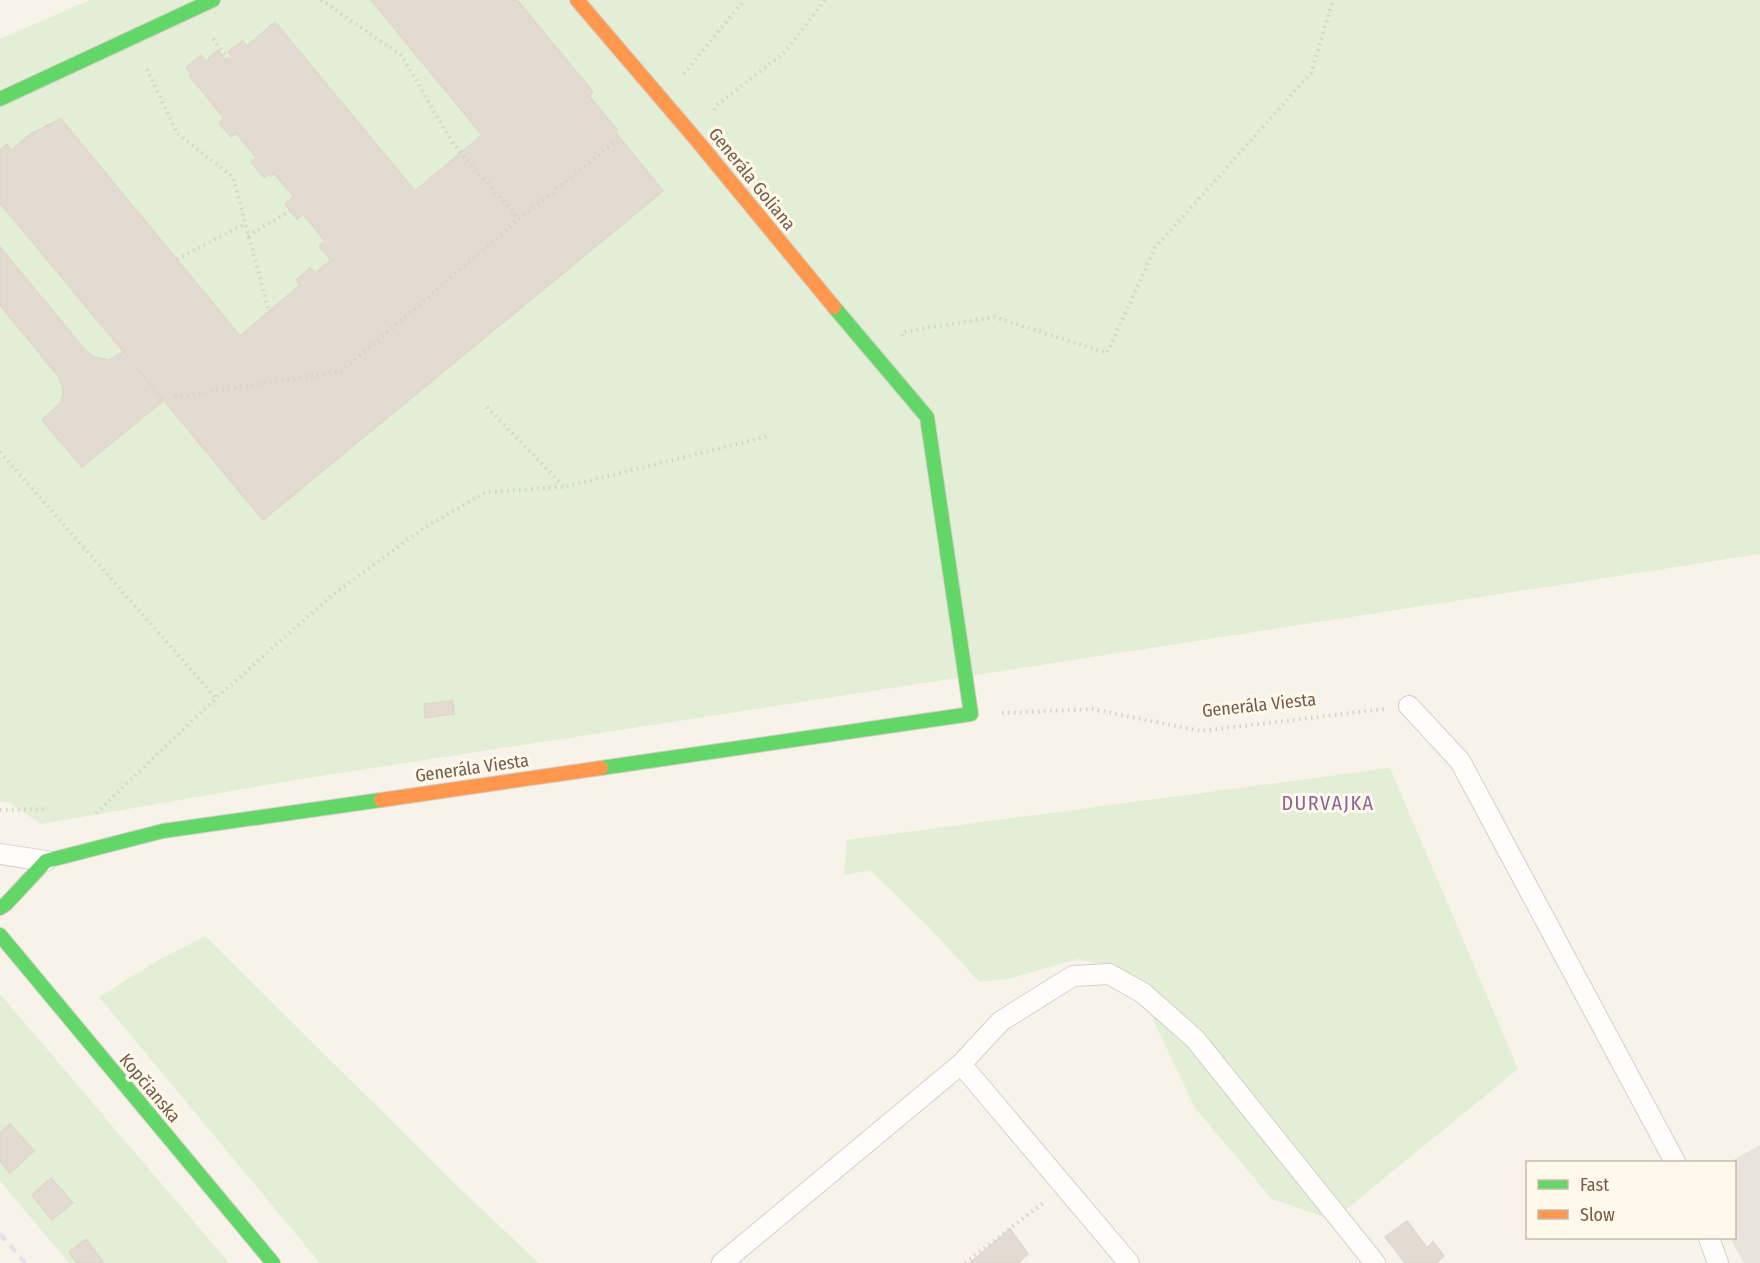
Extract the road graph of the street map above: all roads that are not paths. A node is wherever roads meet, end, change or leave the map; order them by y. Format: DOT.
graph roads {
  1 [pos="213,0"];
  2 [pos="577,0"];
  3 [pos="0,99"];
  4 [pos="1409,706"];
  5 [pos="971,714"];
  6 [pos="0,854"];
  7 [pos="46,861"];
  8 [pos="0,909"];
  9 [pos="0,935"];
  10 [pos="960,1064"];
  11 [pos="1674,1161"];
  12 [pos="1709,1239"];
  13 [pos="273,1263"];
  14 [pos="722,1263"];
  15 [pos="1129,1263"];
  16 [pos="1375,1263"];
  17 [pos="1718,1263"];
  1 -- 3 [label="street"];
  2 -- 5 [label="street, Generála Goliana"];
  4 -- 11 [label="lane"];
  5 -- 7 [label="street, Generála Viesta"];
  6 -- 7 [label="lane"];
  7 -- 8 [label="street"];
  9 -- 13 [label="street, Kopčianska"];
  10 -- 14 [label="lane"];
  10 -- 15 [label="lane"];
  10 -- 16 [label="lane"];
  12 -- 17 [label="lane"];
}
